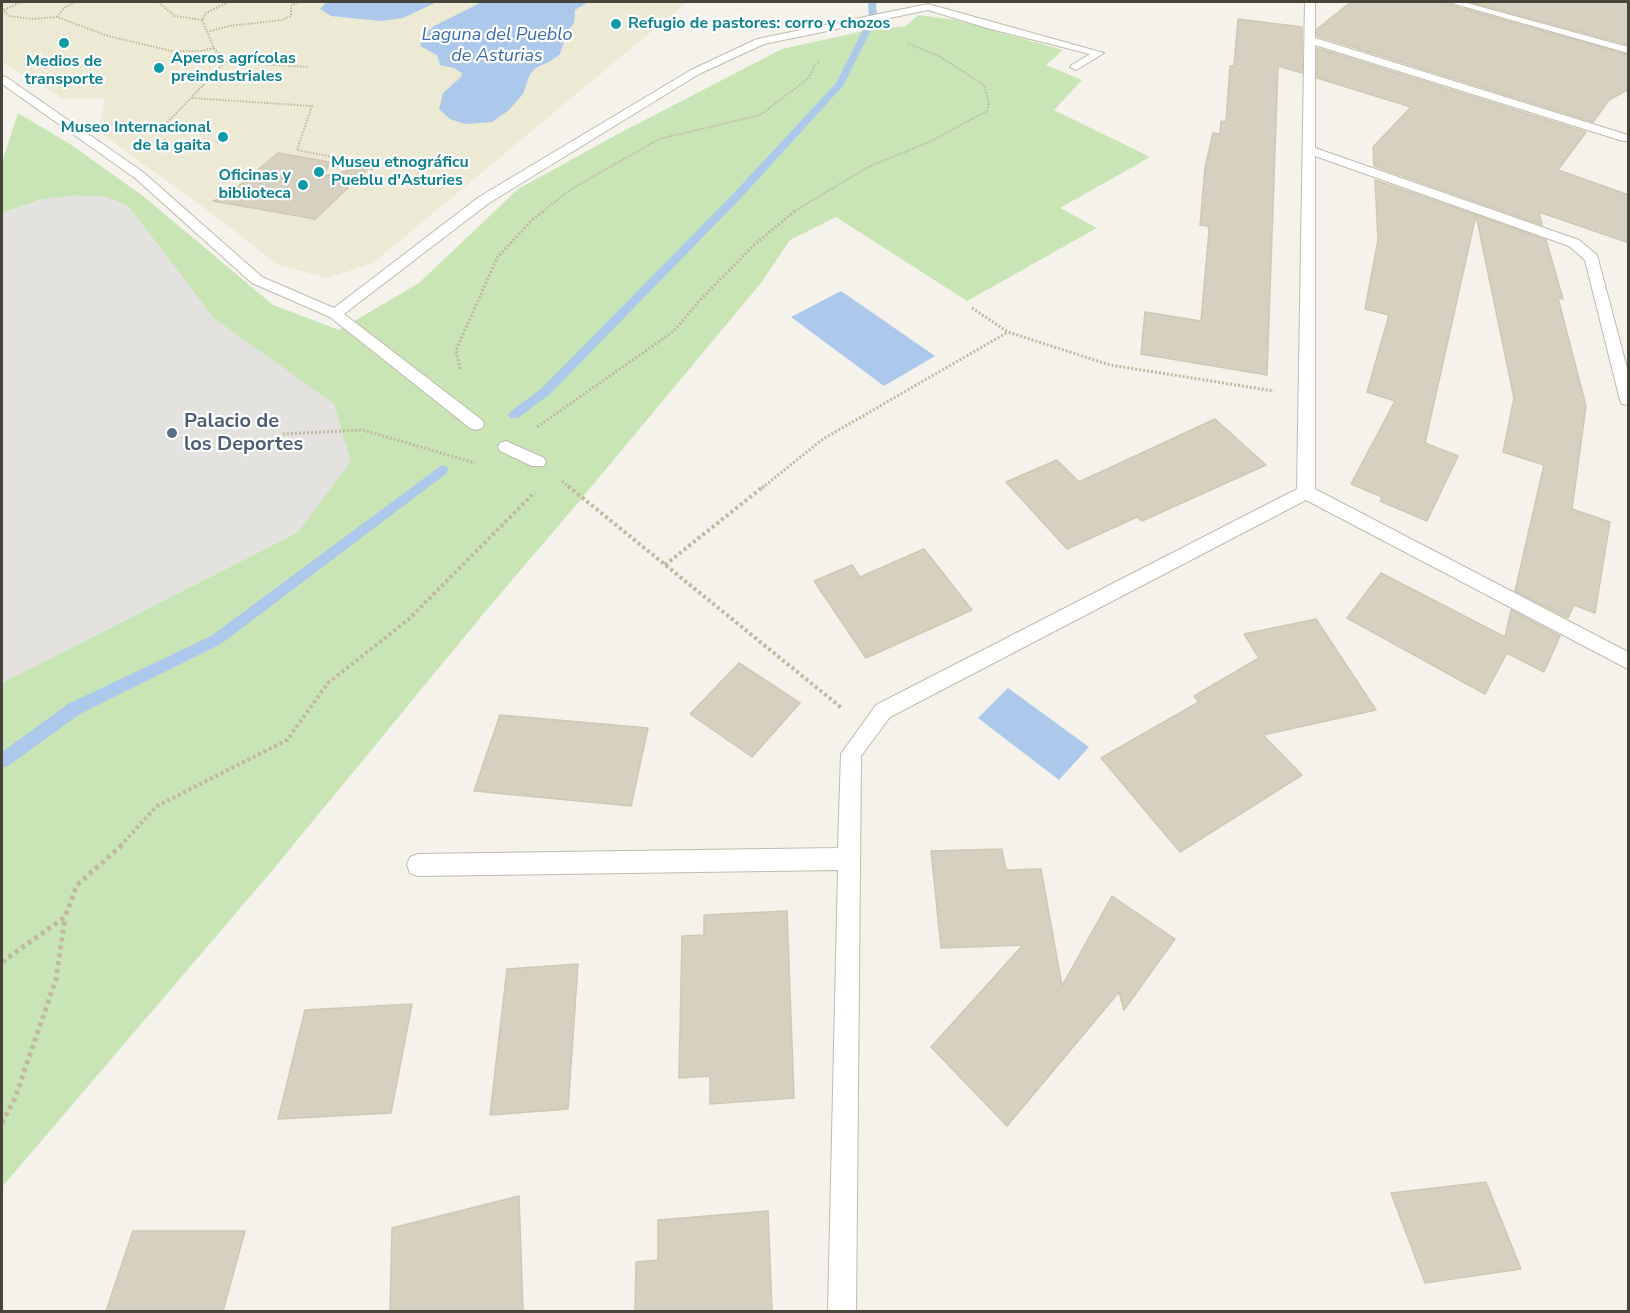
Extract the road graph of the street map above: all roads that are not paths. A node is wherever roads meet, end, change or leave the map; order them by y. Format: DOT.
graph roads {
  1 [pos="1310,2"];
  2 [pos="1453,2"];
  3 [pos="1310,40"];
  4 [pos="1629,50"];
  5 [pos="1076,67"];
  6 [pos="2,79"];
  7 [pos="1627,138"];
  8 [pos="1309,150"];
  9 [pos="335,314"];
  10 [pos="1629,400"];
  11 [pos="475,423"];
  12 [pos="506,448"];
  13 [pos="538,462"];
  14 [pos="1306,492"];
  15 [pos="1629,661"];
  16 [pos="849,859"];
  17 [pos="418,865"];
  18 [pos="842,1311"];
  1 -- 3 [label="lane"];
  2 -- 4 [label="lane"];
  3 -- 7 [label="lane"];
  3 -- 8 [label="lane"];
  5 -- 9 [label="lane"];
  6 -- 9 [label="lane"];
  8 -- 10 [label="lane"];
  8 -- 14 [label="lane"];
  9 -- 11 [label="lane"];
  12 -- 13 [label="lane"];
  14 -- 15 [label="lane"];
  14 -- 16 [label="lane"];
  16 -- 17 [label="lane"];
  16 -- 18 [label="lane"];
}
